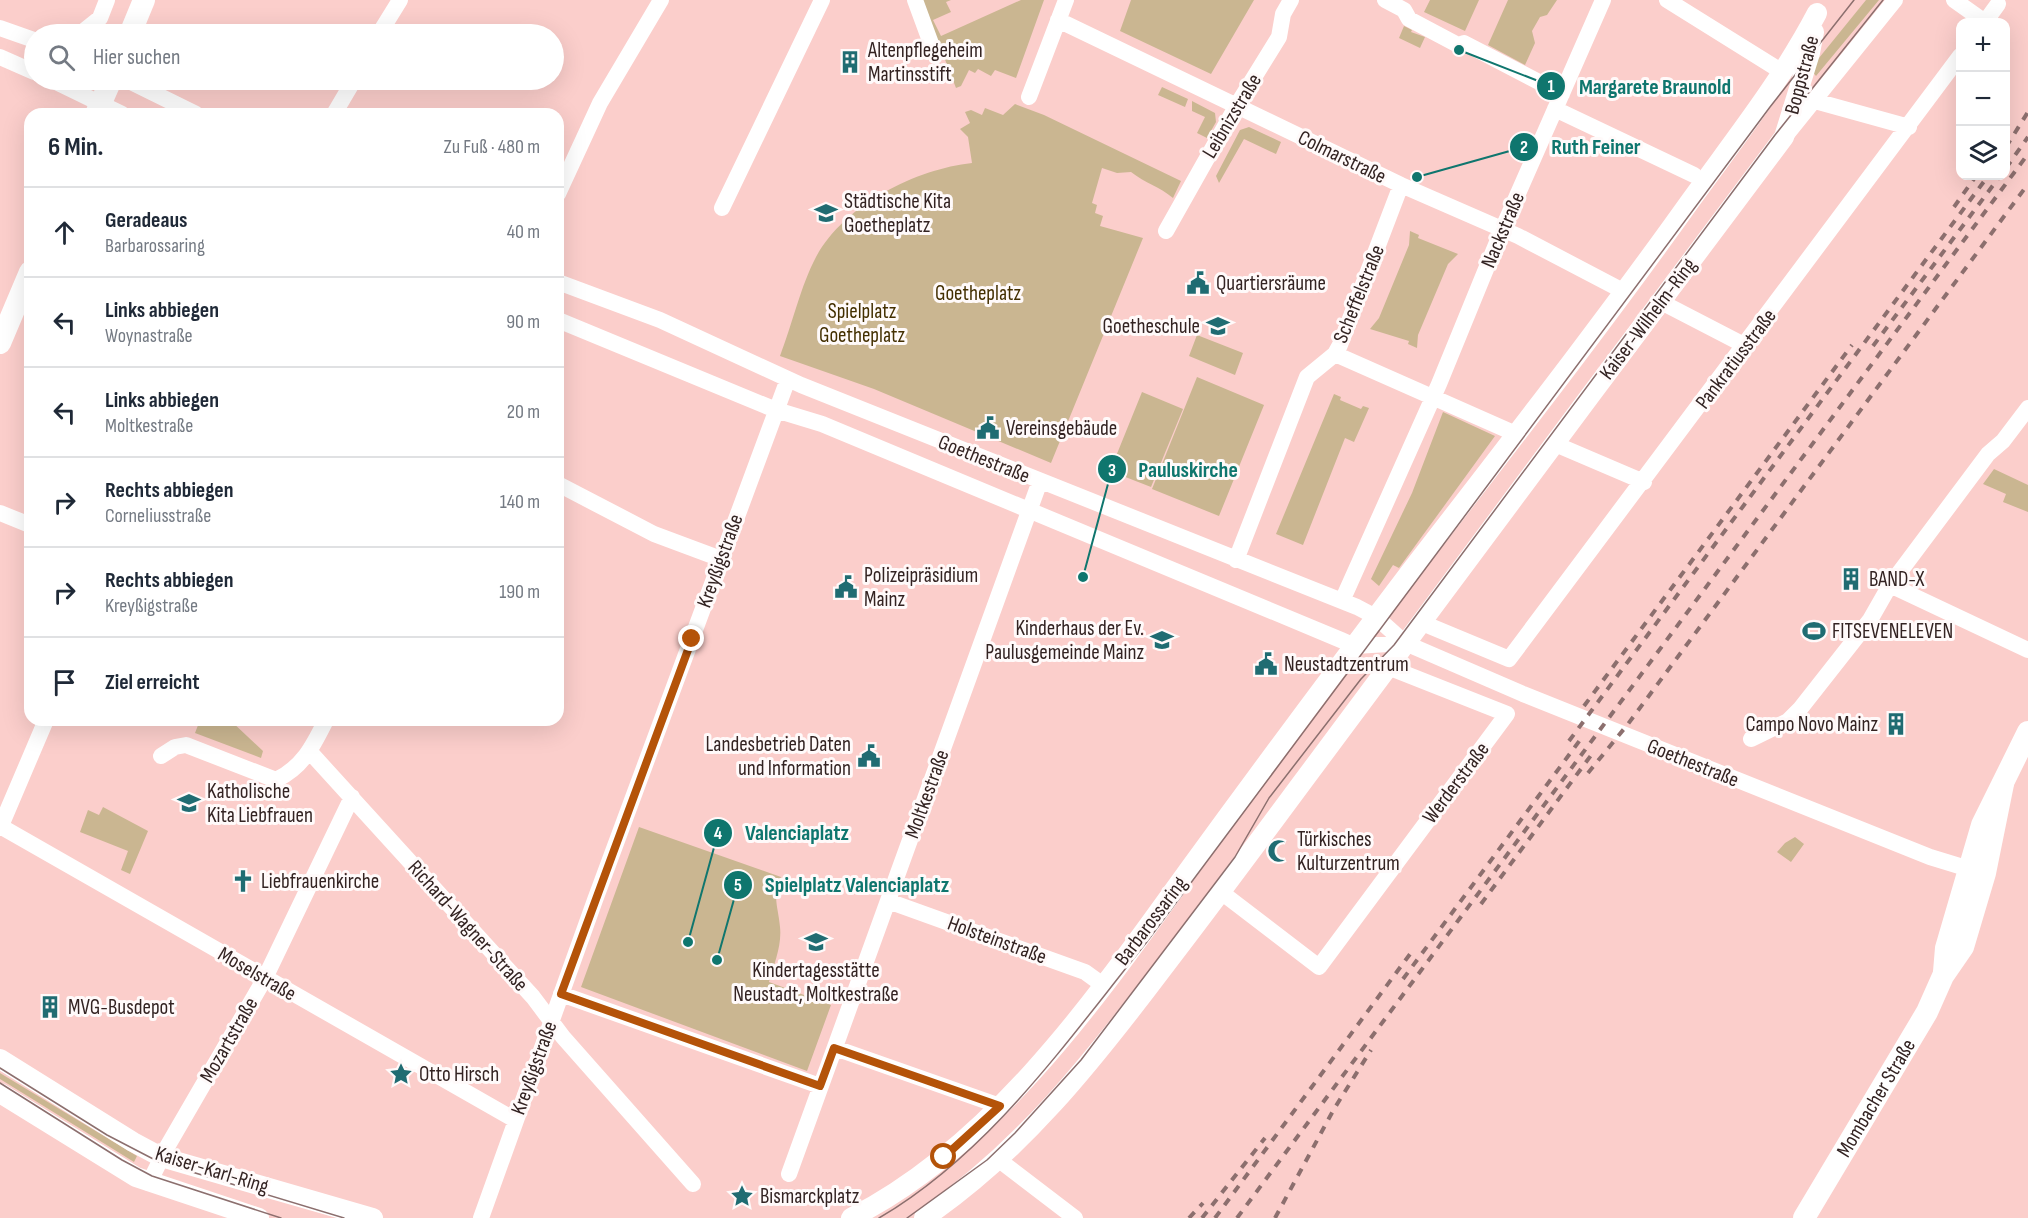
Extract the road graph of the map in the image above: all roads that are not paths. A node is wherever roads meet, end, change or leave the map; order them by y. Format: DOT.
graph roads {
  1 [pos="107,0"];
  2 [pos="144,0"];
  3 [pos="400,0"];
  4 [pos="661,0"];
  5 [pos="822,0"];
  6 [pos="915,0"];
  7 [pos="1066,0"];
  8 [pos="1291,0"];
  9 [pos="1385,0"];
  10 [pos="1603,0"];
  11 [pos="1667,0"];
  12 [pos="1895,0"];
  13 [pos="1954,0"];
  14 [pos="1998,4"];
  15 [pos="1819,6"];
  16 [pos="1979,18"];
  17 [pos="1988,18"];
  18 [pos="1059,20"];
  19 [pos="92,24"];
  20 [pos="134,24"];
  21 [pos="386,24"];
  22 [pos="0,28"];
  23 [pos="24,36"];
  24 [pos="933,49"];
  25 [pos="0,57"];
  26 [pos="1956,62"];
  27 [pos="24,68"];
  28 [pos="1784,73"];
  29 [pos="69,90"];
  30 [pos="107,90"];
  31 [pos="148,90"];
  32 [pos="348,90"];
  33 [pos="1029,97"];
  34 [pos="1815,101"];
  35 [pos="1558,102"];
  36 [pos="1237,105"];
  37 [pos="99,108"];
  38 [pos="183,108"];
  39 [pos="338,108"];
  40 [pos="1909,127"];
  41 [pos="1784,137"];
  42 [pos="1694,174"];
  43 [pos="564,181"];
  44 [pos="1401,186"];
  45 [pos="723,208"];
  46 [pos="1502,230"];
  47 [pos="1166,231"];
  48 [pos="564,284"];
  49 [pos="24,286"];
  50 [pos="1625,292"];
  51 [pos="1661,302"];
  52 [pos="564,322"];
  53 [pos="0,343"];
  54 [pos="1746,346"];
  55 [pos="1335,354"];
  56 [pos="788,379"];
  57 [pos="1434,396"];
  58 [pos="2028,408"];
  59 [pos="776,410"];
  60 [pos="1516,434"];
  61 [pos="1555,444"];
  62 [pos="1040,482"];
  63 [pos="1644,482"];
  64 [pos="564,487"];
  65 [pos="1030,510"];
  66 [pos="0,513"];
  67 [pos="24,523"];
  68 [pos="721,559"];
  69 [pos="1236,560"];
  70 [pos="1890,585"];
  71 [pos="1342,601"];
  72 [pos="1376,617"];
  73 [pos="1420,622"];
  74 [pos="1405,643"];
  75 [pos="1355,646"];
  76 [pos="2028,650"];
  77 [pos="1388,667"];
  78 [pos="43,726"];
  79 [pos="323,726"];
  80 [pos="2028,732"];
  81 [pos="1751,739"];
  82 [pos="310,752"];
  83 [pos="161,756"];
  84 [pos="352,797"];
  85 [pos="0,827"];
  86 [pos="1976,871"];
  87 [pos="1221,892"];
  88 [pos="888,901"];
  89 [pos="265,978"];
  90 [pos="1102,986"];
  91 [pos="561,994"];
  92 [pos="551,1021"];
  93 [pos="834,1048"];
  94 [pos="0,1059"];
  95 [pos="820,1086"];
  96 [pos="0,1093"];
  97 [pos="1000,1106"];
  98 [pos="515,1120"];
  99 [pos="162,1156"];
  100 [pos="999,1160"];
  101 [pos="789,1174"];
  102 [pos="149,1183"];
  103 [pos="693,1184"];
  104 [pos="259,1218"];
  105 [pos="373,1218"];
  106 [pos="481,1218"];
  107 [pos="851,1218"];
  108 [pos="924,1218"];
  109 [pos="1075,1218"];
  110 [pos="1804,1218"];
  1 -- 19 [label="street"];
  2 -- 20 [label="main road"];
  3 -- 21 [label="street"];
  4 -- 43 [label="street"];
  5 -- 45 [label="street"];
  6 -- 24 [label="street"];
  7 -- 18 [label="street"];
  8 -- 36 [label="street, Leibnizstraße"];
  9 -- 35 [label="street"];
  10 -- 35 [label="street, Nackstraße"];
  11 -- 28 [label="street"];
  12 -- 34 [label="street, Kaiser-Wilhelm-Ring"];
  13 -- 16 [label="street"];
  14 -- 17 [label="street"];
  15 -- 28 [label="street, Boppstraße"];
  15 -- 41 [label="street, Boppstraße"];
  18 -- 33 [label="street"];
  18 -- 36 [label="street, Colmarstraße"];
  22 -- 23 [label="street"];
  25 -- 27 [label="street"];
  26 -- 40 [label="street, Pankratiusstraße"];
  28 -- 50 [label="street, Kaiser-Wilhelm-Ring"];
  29 -- 37 [label="street"];
  30 -- 37 [label="main road"];
  31 -- 38 [label="street"];
  32 -- 39 [label="street"];
  34 -- 40 [label="street"];
  34 -- 41 [label="street, Kaiser-Wilhelm-Ring"];
  35 -- 42 [label="street"];
  35 -- 46 [label="street, Nackstraße"];
  36 -- 44 [label="street, Colmarstraße"];
  36 -- 47 [label="street, Leibnizstraße"];
  40 -- 54 [label="street, Pankratiusstraße"];
  41 -- 51 [label="street, Kaiser-Wilhelm-Ring"];
  44 -- 46 [label="street, Colmarstraße"];
  44 -- 55 [label="street, Scheffelstraße"];
  46 -- 50 [label="street, Colmarstraße"];
  46 -- 57 [label="street, Nackstraße"];
  48 -- 56 [label="street, Goethestraße"];
  49 -- 53 [label="main road"];
  50 -- 60 [label="street, Kaiser-Wilhelm-Ring"];
  51 -- 54 [label="street"];
  51 -- 61 [label="street, Kaiser-Wilhelm-Ring"];
  52 -- 59 [label="street, Goethestraße"];
  54 -- 63 [label="street, Pankratiusstraße"];
  55 -- 57 [label="street"];
  55 -- 69 [label="street, Scheffelstraße"];
  56 -- 59 [label="street, Kreyßigstraße"];
  56 -- 62 [label="street, Goethestraße"];
  57 -- 60 [label="street"];
  57 -- 71 [label="street, Nackstraße"];
  58 -- 70 [label="street"];
  59 -- 65 [label="street, Goethestraße"];
  59 -- 68 [label="street, Kreyßigstraße"];
  60 -- 72 [label="street, Kaiser-Wilhelm-Ring"];
  61 -- 63 [label="street"];
  61 -- 73 [label="street, Kaiser-Wilhelm-Ring"];
  62 -- 65 [label="street, Moltkestraße"];
  62 -- 69 [label="street, Goethestraße"];
  63 -- 73 [label="street, Pankratiusstraße"];
  64 -- 68 [label="street"];
  65 -- 75 [label="street, Goethestraße"];
  65 -- 88 [label="street, Moltkestraße"];
  66 -- 67 [label="street"];
  68 -- 91 [label="street, Kreyßigstraße"];
  69 -- 71 [label="street, Goethestraße"];
  70 -- 76 [label="street"];
  70 -- 81 [label="street"];
  71 -- 72 [label="street, Goethestraße"];
  72 -- 74 [label="street, Goethestraße"];
  72 -- 75 [label="street, Barbarossaring"];
  73 -- 74 [label="street, Kaiser-Wilhelm-Ring"];
  74 -- 75 [label="street, Goethestraße"];
  74 -- 77 [label="street, Barbarossaring"];
  74 -- 86 [label="street, Goethestraße"];
  75 -- 90 [label="street, Barbarossaring"];
  77 -- 87 [label="street, Barbarossaring"];
  77 -- 87 [label="street, Werderstraße"];
  78 -- 85 [label="street"];
  79 -- 82 [label="street"];
  80 -- 86 [label="main road, Mombacher Straße"];
  82 -- 83 [label="street"];
  82 -- 84 [label="street, Richard-Wagner-Straße"];
  84 -- 89 [label="street, Mozartstraße"];
  84 -- 92 [label="street, Richard-Wagner-Straße"];
  85 -- 89 [label="street, Moselstraße"];
  86 -- 110 [label="main road, Mombacher Straße"];
  87 -- 100 [label="street, Barbarossaring"];
  88 -- 90 [label="street, Holsteinstraße"];
  88 -- 93 [label="street, Moltkestraße"];
  89 -- 98 [label="street, Moselstraße"];
  89 -- 99 [label="street, Mozartstraße"];
  90 -- 97 [label="street, Barbarossaring"];
  91 -- 92 [label="street, Kreyßigstraße"];
  91 -- 95 [label="street"];
  92 -- 98 [label="street, Kreyßigstraße"];
  92 -- 103 [label="street, Richard-Wagner-Straße"];
  93 -- 95 [label="street, Moltkestraße"];
  93 -- 97 [label="street"];
  94 -- 99 [label="street, Kaiser-Karl-Ring"];
  95 -- 101 [label="street, Moltkestraße"];
  96 -- 102 [label="street, Kaiser-Karl-Ring"];
  97 -- 107 [label="street, Barbarossaring"];
  98 -- 106 [label="street, Kreyßigstraße"];
  99 -- 102 [label="street, Mozartstraße"];
  99 -- 105 [label="street, Kaiser-Karl-Ring"];
  100 -- 108 [label="street, Barbarossaring"];
  100 -- 109 [label="street"];
  102 -- 104 [label="street, Kaiser-Karl-Ring"];
}
